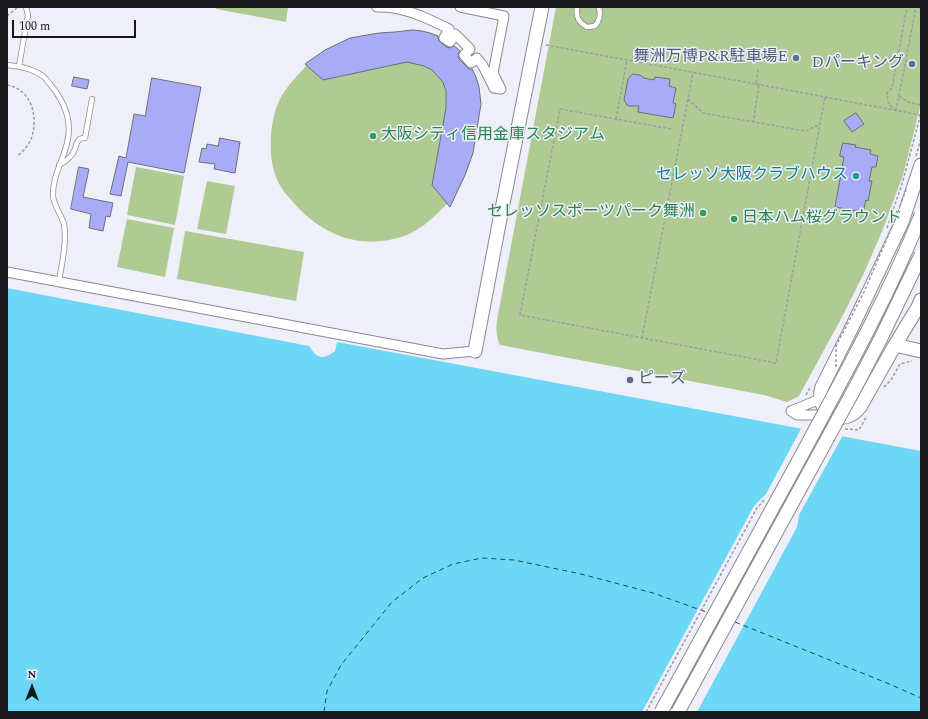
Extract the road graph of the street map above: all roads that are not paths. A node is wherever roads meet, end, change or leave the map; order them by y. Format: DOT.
graph roads {
  1 [pos="26,7"];
  2 [pos="377,7"];
  3 [pos="460,7"];
  4 [pos="542,7"];
  5 [pos="577,7"];
  6 [pos="599,7"];
  7 [pos="7,65"];
  8 [pos="18,66"];
  9 [pos="92,99"];
  10 [pos="59,165"];
  11 [pos="921,165"];
  12 [pos="921,215"];
  13 [pos="921,255"];
  14 [pos="7,272"];
  15 [pos="59,281"];
  16 [pos="921,300"];
  17 [pos="895,345"];
  18 [pos="921,350"];
  19 [pos="475,351"];
  20 [pos="820,399"];
  21 [pos="831,415"];
  22 [pos="661,712"];
  23 [pos="678,712"];
  1 -- 8 [label="lane"];
  2 -- 3 [label="street"];
  4 -- 19 [label="street"];
  5 -- 6 [label="lane"];
  7 -- 8 [label="lane"];
  8 -- 10 [label="lane"];
  9 -- 10 [label="lane"];
  10 -- 15 [label="lane"];
  11 -- 20 [label="street"];
  12 -- 22 [label="street, bridge"];
  13 -- 23 [label="street, bridge"];
  14 -- 15 [label="street"];
  15 -- 19 [label="street"];
  16 -- 17 [label="street"];
  17 -- 18 [label="street"];
  17 -- 21 [label="street"];
  20 -- 21 [label="street"];
  20 -- 21 [label="street"];
}
